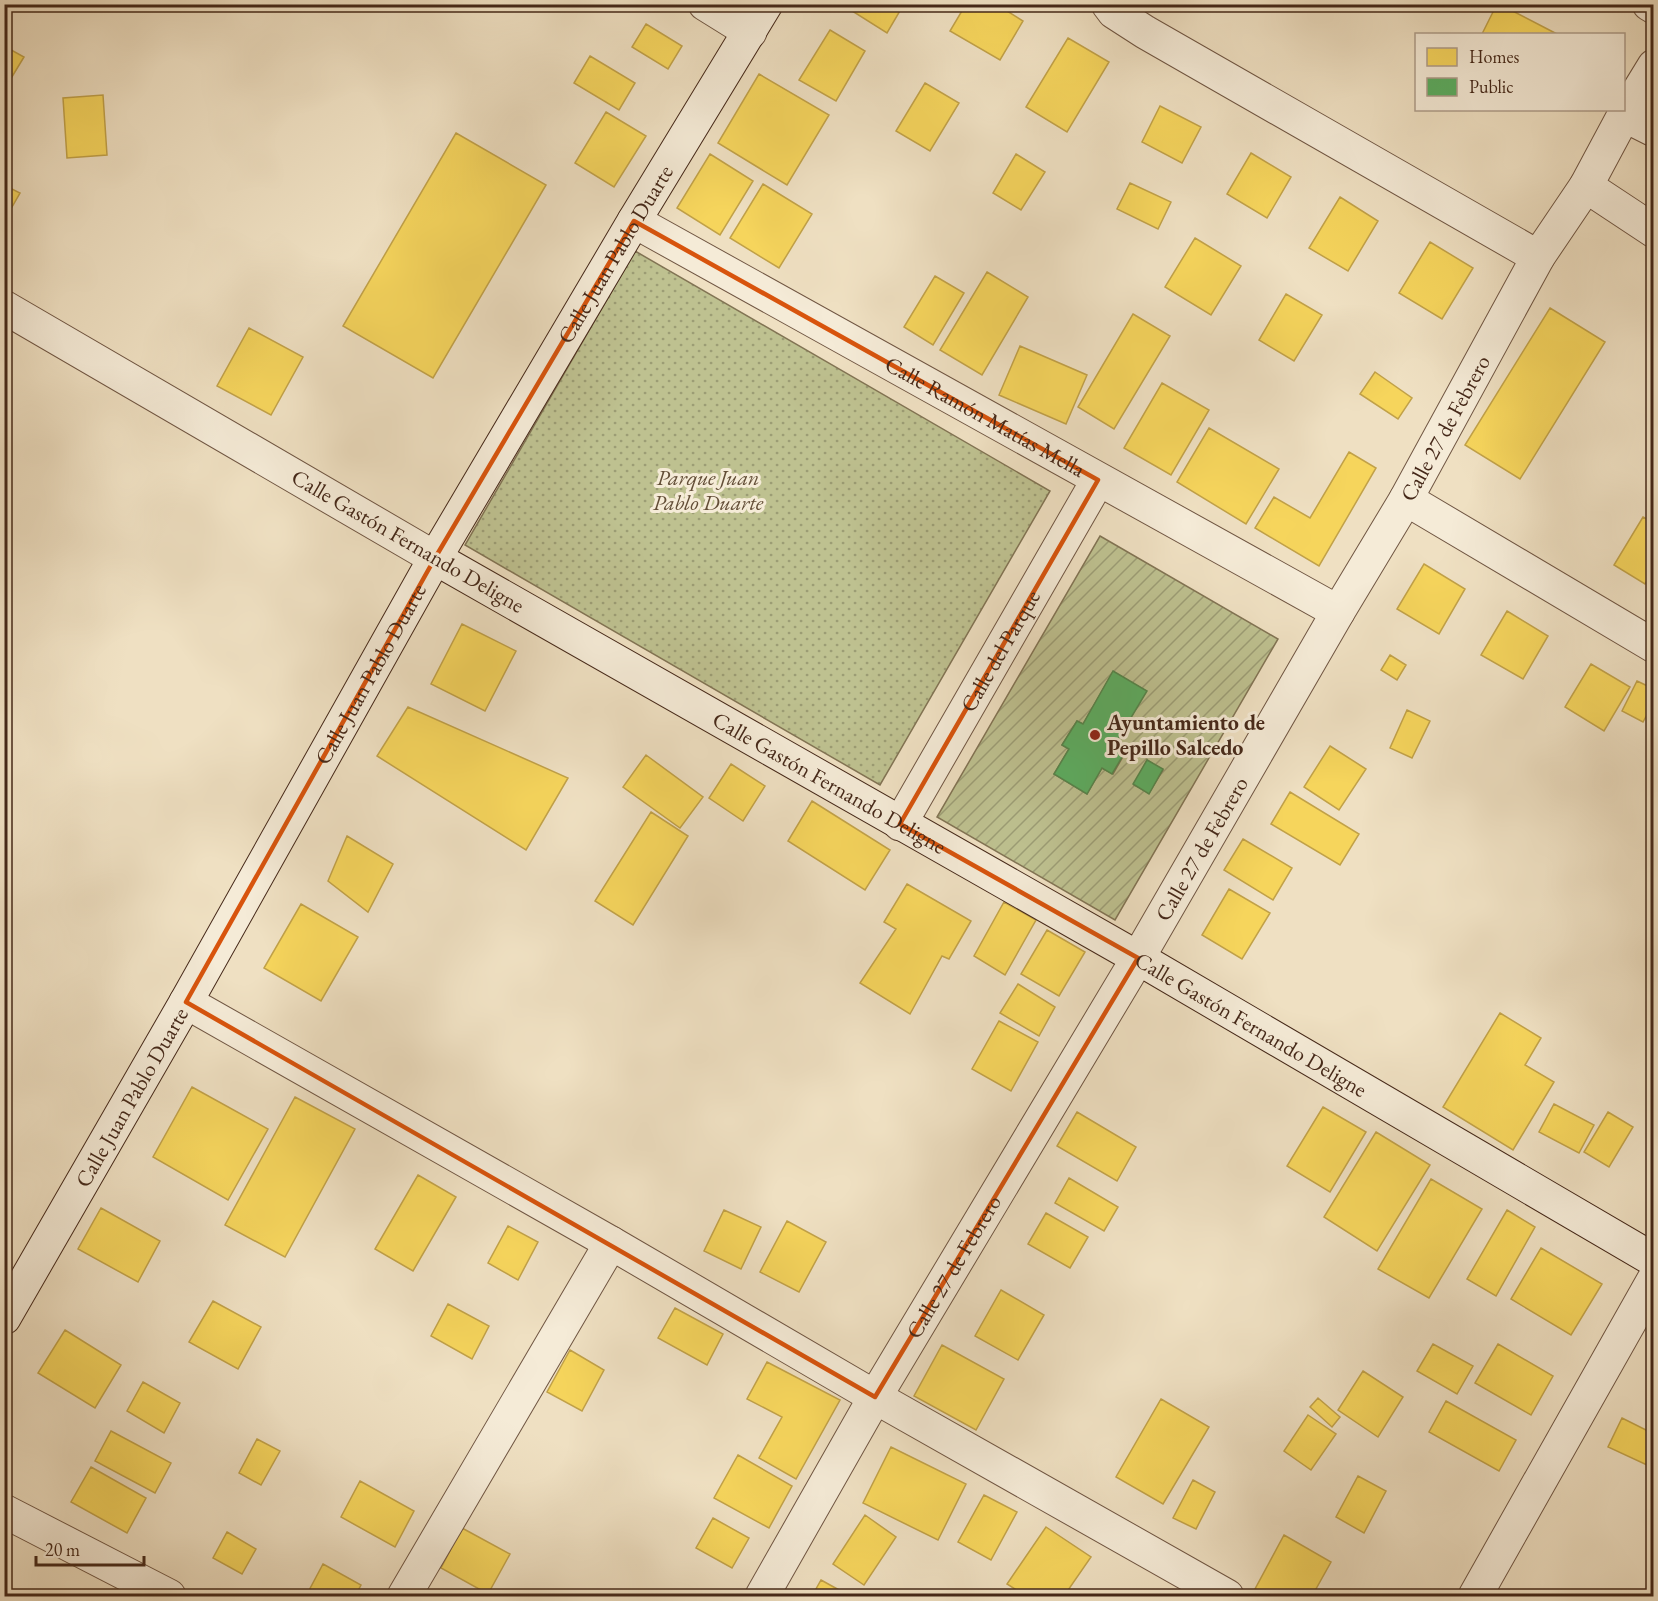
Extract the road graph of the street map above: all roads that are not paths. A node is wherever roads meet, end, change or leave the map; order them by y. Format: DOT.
graph roads {
  1 [pos="705,4"];
  2 [pos="1108,4"];
  3 [pos="1649,4"];
  4 [pos="1653,7"];
  5 [pos="758,18"];
  6 [pos="1653,66"];
  7 [pos="1624,115"];
  8 [pos="1653,130"];
  9 [pos="1586,186"];
  10 [pos="634,221"];
  11 [pos="1653,231"];
  12 [pos="1538,257"];
  13 [pos="4,307"];
  14 [pos="1098,480"];
  15 [pos="1406,499"];
  16 [pos="435,558"];
  17 [pos="1338,612"];
  18 [pos="1653,646"];
  19 [pos="900,824"];
  20 [pos="1138,958"];
  21 [pos="186,1002"];
  22 [pos="611,1243"];
  23 [pos="1653,1260"];
  24 [pos="1653,1279"];
  25 [pos="4,1318"];
  26 [pos="875,1397"];
  27 [pos="4,1511"];
  28 [pos="170,1596"];
  29 [pos="404,1596"];
  30 [pos="762,1596"];
  31 [pos="1227,1596"];
  32 [pos="1475,1596"];
  1 -- 5 [label="street"];
  2 -- 12 [label="street"];
  3 -- 4 [label="street"];
  5 -- 10 [label="street, Calle Juan Pablo Duarte"];
  6 -- 7 [label="street, Calle 27 de Febrero"];
  7 -- 8 [label="street"];
  7 -- 9 [label="street, Calle 27 de Febrero"];
  9 -- 11 [label="street"];
  9 -- 12 [label="street, Calle 27 de Febrero"];
  10 -- 14 [label="street, Calle Ramón Matías Mella"];
  10 -- 16 [label="street, Calle Juan Pablo Duarte"];
  12 -- 15 [label="street, Calle 27 de Febrero"];
  13 -- 16 [label="street, Calle Gastón Fernando Deligne"];
  14 -- 17 [label="street, Calle Ramón Matías Mella"];
  14 -- 19 [label="street, Calle del Parque"];
  15 -- 17 [label="street, Calle 27 de Febrero"];
  15 -- 18 [label="street"];
  16 -- 19 [label="street, Calle Gastón Fernando Deligne"];
  16 -- 21 [label="street, Calle Juan Pablo Duarte"];
  17 -- 20 [label="street, Calle 27 de Febrero"];
  19 -- 20 [label="street, Calle Gastón Fernando Deligne"];
  20 -- 23 [label="street, Calle Gastón Fernando Deligne"];
  20 -- 26 [label="street, Calle 27 de Febrero"];
  21 -- 22 [label="street"];
  21 -- 25 [label="street, Calle Juan Pablo Duarte"];
  22 -- 26 [label="street"];
  22 -- 29 [label="street"];
  24 -- 32 [label="street"];
  26 -- 30 [label="street, Calle 27 de Febrero"];
  26 -- 31 [label="street"];
  27 -- 28 [label="street"];
}
